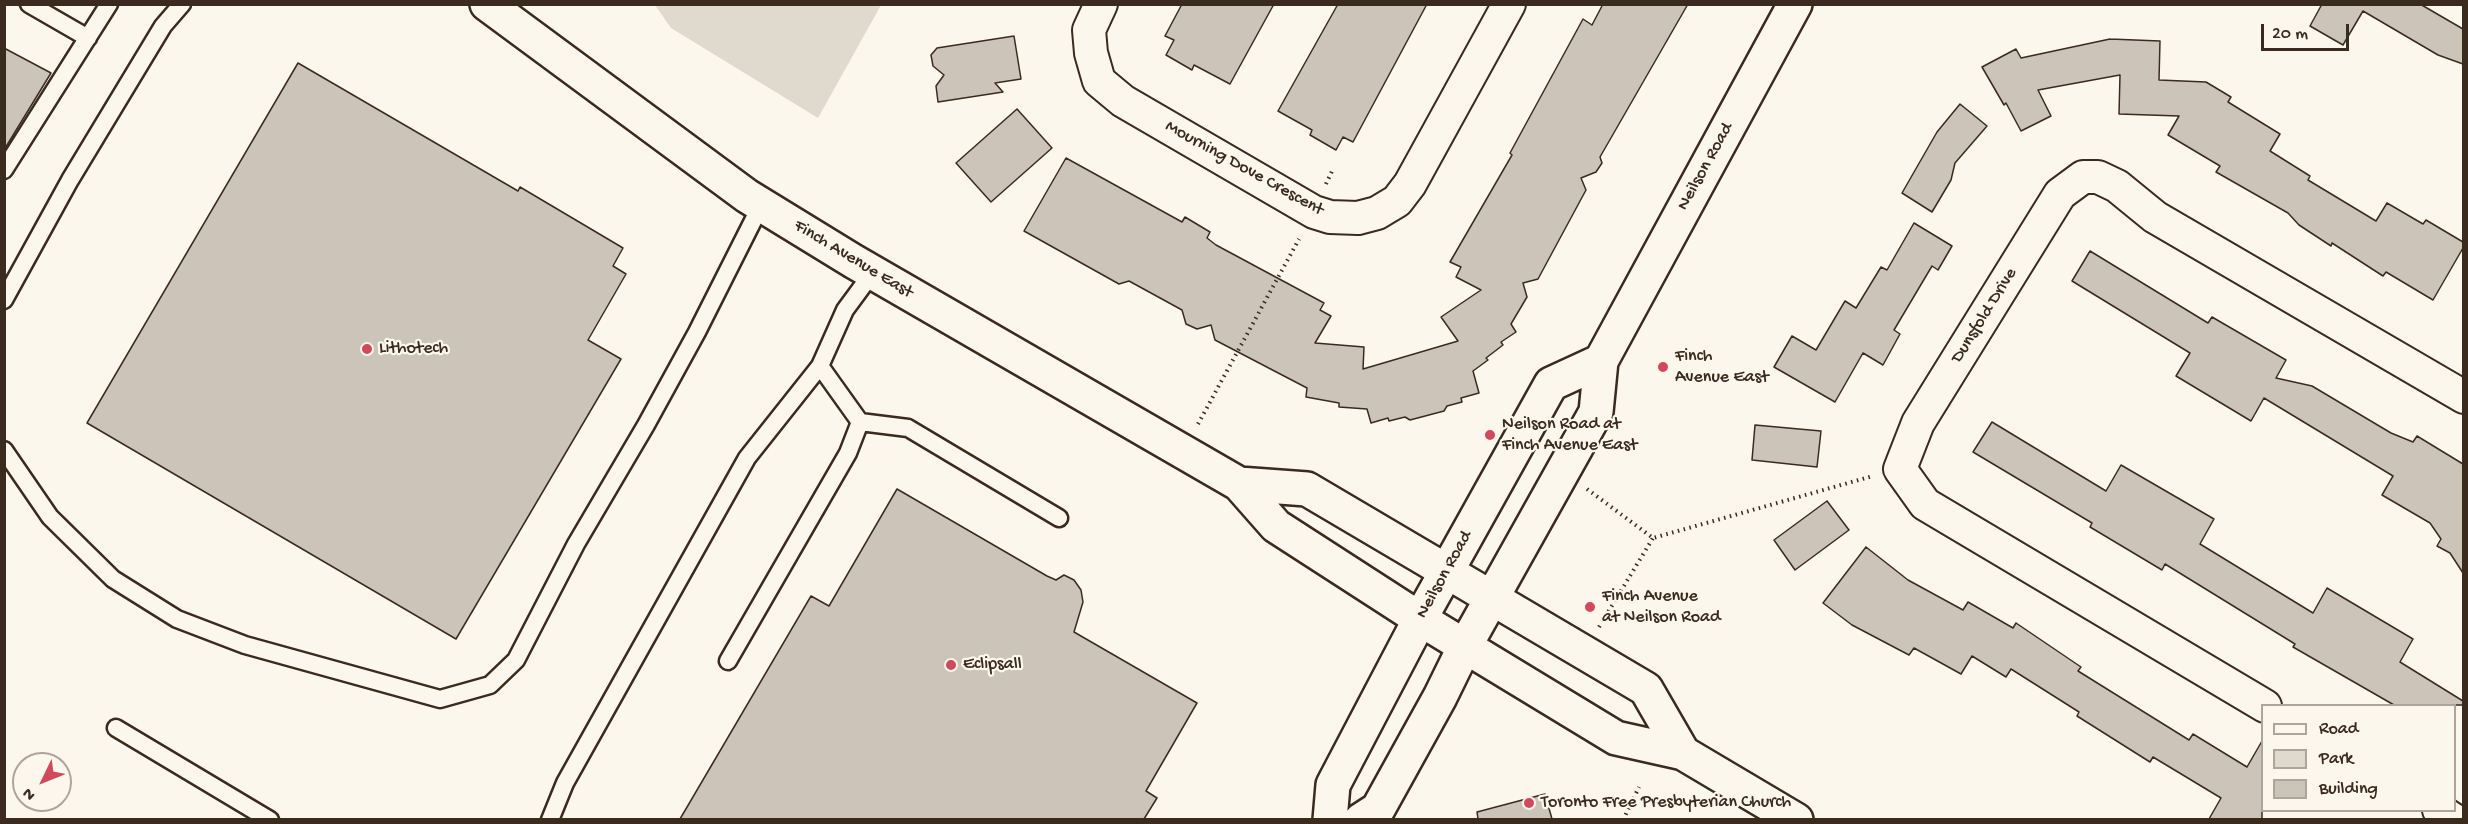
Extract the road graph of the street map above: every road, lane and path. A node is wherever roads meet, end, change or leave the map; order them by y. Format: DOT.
graph roads {
  1 [pos="29,4"];
  2 [pos="109,4"];
  3 [pos="182,4"];
  4 [pos="487,4"];
  5 [pos="1101,4"];
  6 [pos="1509,4"];
  7 [pos="1795,4"];
  8 [pos="88,38"];
  9 [pos="1333,169"];
  10 [pos="4,170"];
  11 [pos="760,205"];
  12 [pos="1314,212"];
  13 [pos="873,273"];
  14 [pos="4,300"];
  15 [pos="1601,361"];
  16 [pos="820,366"];
  17 [pos="2463,397"];
  18 [pos="860,422"];
  19 [pos="4,450"];
  20 [pos="1183,451"];
  21 [pos="1900,469"];
  22 [pos="1563,471"];
  23 [pos="1239,484"];
  24 [pos="1059,518"];
  25 [pos="1653,538"];
  26 [pos="1445,570"];
  27 [pos="1492,598"];
  28 [pos="1420,619"];
  29 [pos="1465,646"];
  30 [pos="1583,654"];
  31 [pos="728,661"];
  32 [pos="2263,704"];
  33 [pos="116,728"];
  34 [pos="1683,753"];
  35 [pos="1639,787"];
  36 [pos="270,819"];
  37 [pos="550,819"];
  38 [pos="1330,819"];
  39 [pos="1361,819"];
  40 [pos="1623,819"];
  41 [pos="1796,819"];
  1 -- 8 [label="lane"];
  2 -- 8 [label="lane"];
  3 -- 14 [label="lane"];
  4 -- 11 [label="main road, Finch Avenue East"];
  5 -- 12 [label="street, Mourning Dove Crescent"];
  6 -- 12 [label="street, Mourning Dove Crescent"];
  7 -- 15 [label="main road, Neilson Road"];
  8 -- 10 [label="lane"];
  9 -- 12 [label="path"];
  11 -- 13 [label="main road, Finch Avenue East"];
  11 -- 19 [label="lane"];
  12 -- 20 [label="path"];
  13 -- 16 [label="lane"];
  13 -- 20 [label="main road, Finch Avenue East"];
  15 -- 22 [label="main road, Neilson Road"];
  15 -- 26 [label="main road, Neilson Road"];
  16 -- 18 [label="lane"];
  16 -- 37 [label="lane"];
  17 -- 21 [label="street, Dunsfold Drive"];
  18 -- 24 [label="lane"];
  18 -- 31 [label="lane"];
  20 -- 23 [label="main road, Finch Avenue East"];
  21 -- 25 [label="path"];
  21 -- 32 [label="street"];
  22 -- 25 [label="path"];
  22 -- 27 [label="main road, Neilson Road"];
  23 -- 26 [label="main road, Finch Avenue East"];
  23 -- 28 [label="main road, Finch Avenue East"];
  25 -- 30 [label="path"];
  26 -- 27 [label="main road, Finch Avenue East"];
  26 -- 28 [label="main road, Neilson Road"];
  27 -- 29 [label="main road, Neilson Road"];
  27 -- 30 [label="main road, Finch Avenue East"];
  28 -- 29 [label="main road, Finch Avenue East"];
  28 -- 38 [label="main road, Neilson Road"];
  29 -- 34 [label="main road, Finch Avenue East"];
  29 -- 39 [label="main road, Neilson Road"];
  30 -- 34 [label="main road, Finch Avenue East"];
  33 -- 36 [label="lane"];
  34 -- 41 [label="main road, Finch Avenue East"];
  35 -- 40 [label="path"];
}
